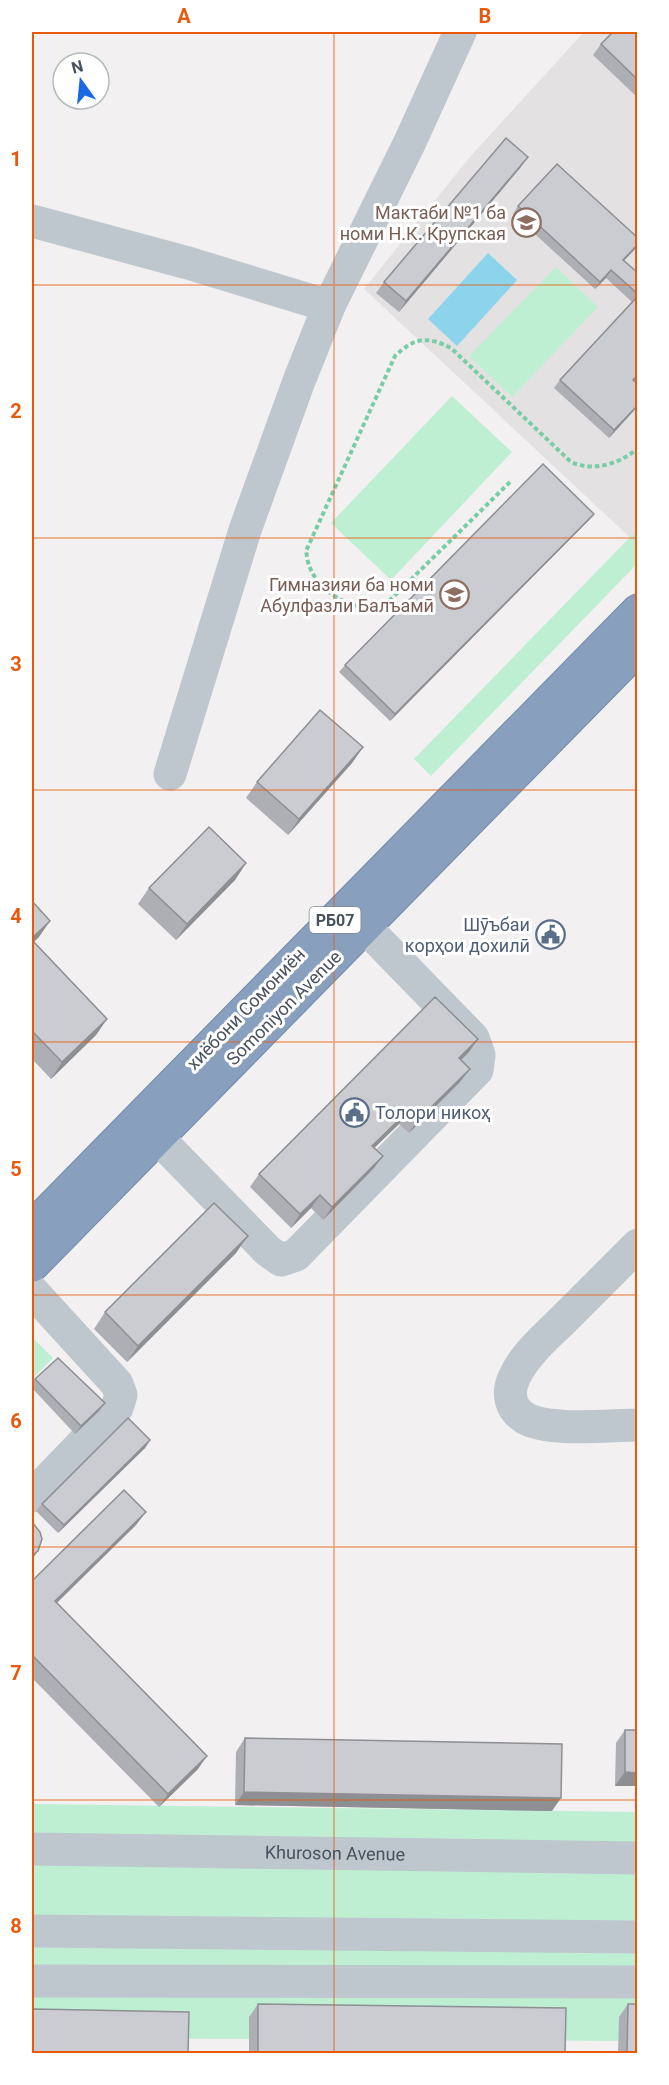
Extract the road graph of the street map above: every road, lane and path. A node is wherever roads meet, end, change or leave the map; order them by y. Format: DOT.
graph roads {
  1 [pos="458,32"];
  2 [pos="32,221"];
  3 [pos="329,306"];
  4 [pos="638,448"];
  5 [pos="510,482"];
  6 [pos="638,611"];
  7 [pos="638,648"];
  8 [pos="170,774"];
  9 [pos="364,926"];
  10 [pos="157,1137"];
  11 [pos="32,1228"];
  12 [pos="638,1245"];
  13 [pos="32,1265"];
  14 [pos="32,1292"];
  15 [pos="638,1425"];
  16 [pos="32,1496"];
  17 [pos="32,1849"];
  18 [pos="638,1858"];
  19 [pos="32,1931"];
  20 [pos="638,1937"];
  21 [pos="32,1980"];
  22 [pos="638,1982"];
  1 -- 3 [label="street"];
  2 -- 3 [label="street"];
  3 -- 8 [label="street"];
  4 -- 5 [label="path"];
  6 -- 11 [label="highway, хиёбони Сомониён / РБ07"];
  7 -- 9 [label="highway, Somoniyon Avenue / РБ07"];
  9 -- 10 [label="highway, Somoniyon Avenue / РБ07"];
  9 -- 10 [label="street"];
  10 -- 13 [label="highway, Somoniyon Avenue / РБ07"];
  12 -- 15 [label="street"];
  14 -- 16 [label="street"];
  17 -- 18 [label="street, Khuroson Avenue"];
  19 -- 20 [label="street"];
  21 -- 22 [label="street"];
}
